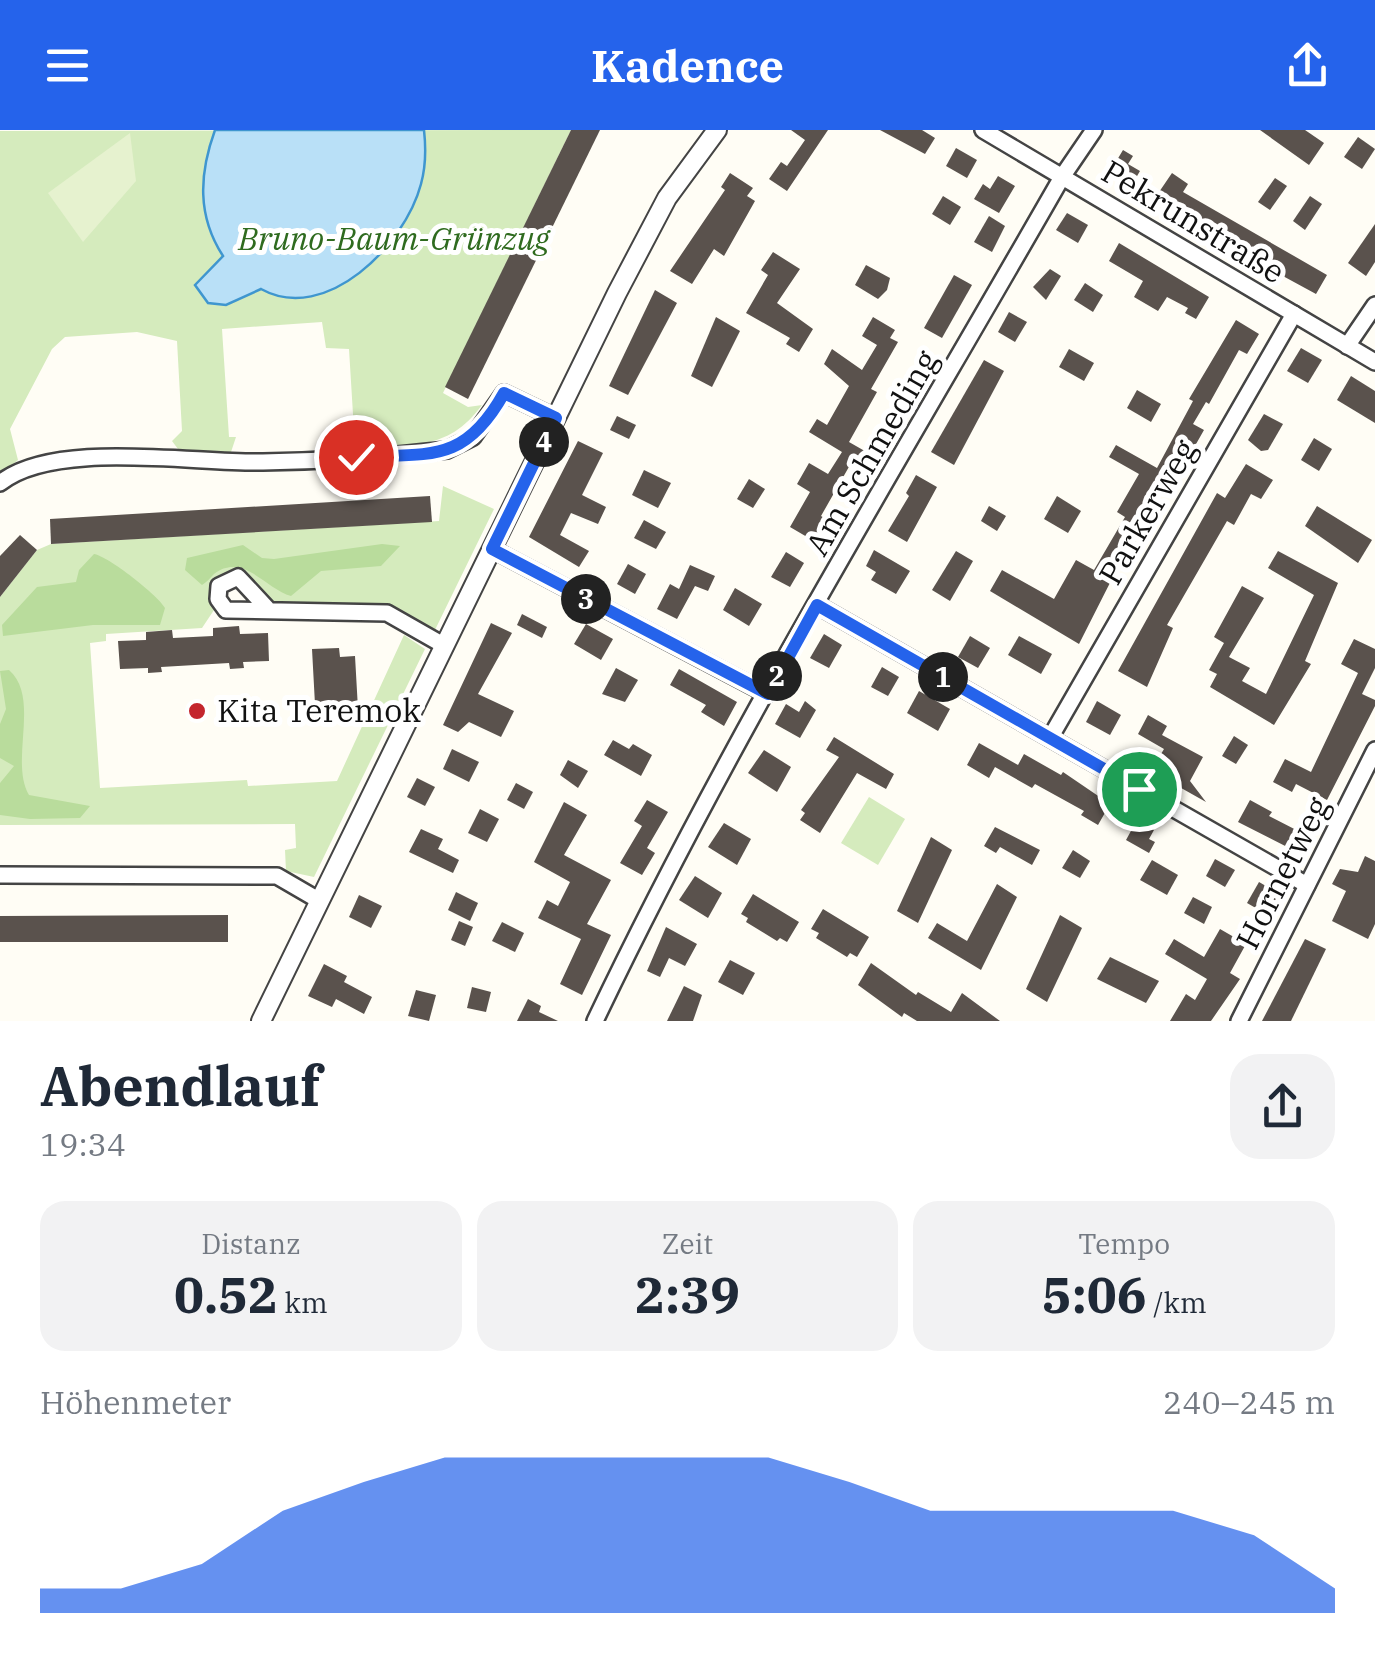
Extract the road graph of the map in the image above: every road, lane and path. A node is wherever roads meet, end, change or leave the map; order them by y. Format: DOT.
graph roads {
  1 [pos="717,130"];
  2 [pos="983,130"];
  3 [pos="1094,130"];
  4 [pos="1062,176"];
  5 [pos="1375,305"];
  6 [pos="1294,314"];
  7 [pos="1347,346"];
  8 [pos="1375,362"];
  9 [pos="556,418"];
  10 [pos="0,483"];
  11 [pos="492,549"];
  12 [pos="817,605"];
  13 [pos="267,608"];
  14 [pos="445,646"];
  15 [pos="768,694"];
  16 [pos="1050,738"];
  17 [pos="1375,750"];
  18 [pos="0,875"];
  19 [pos="1307,885"];
  20 [pos="320,901"];
  21 [pos="267,1019"];
  22 [pos="595,1021"];
  23 [pos="1240,1021"];
  1 -- 9 [label="street"];
  2 -- 4 [label="street, Pekrunstraße"];
  3 -- 4 [label="street, Am Schmeding"];
  4 -- 6 [label="street, Pekrunstraße"];
  4 -- 12 [label="street, Am Schmeding"];
  5 -- 7 [label="street"];
  6 -- 7 [label="street, Pekrunstraße"];
  6 -- 16 [label="street, Parkerweg"];
  7 -- 8 [label="street, Pekrunstraße"];
  9 -- 10 [label="street"];
  9 -- 11 [label="street"];
  11 -- 14 [label="street"];
  11 -- 15 [label="street"];
  12 -- 15 [label="street, Am Schmeding"];
  12 -- 16 [label="street"];
  13 -- 14 [label="street"];
  14 -- 20 [label="street"];
  15 -- 22 [label="street, Am Schmeding"];
  16 -- 19 [label="street"];
  17 -- 19 [label="street, Hornetweg"];
  18 -- 20 [label="street"];
  19 -- 23 [label="street, Hornetweg"];
  20 -- 21 [label="street"];
}
